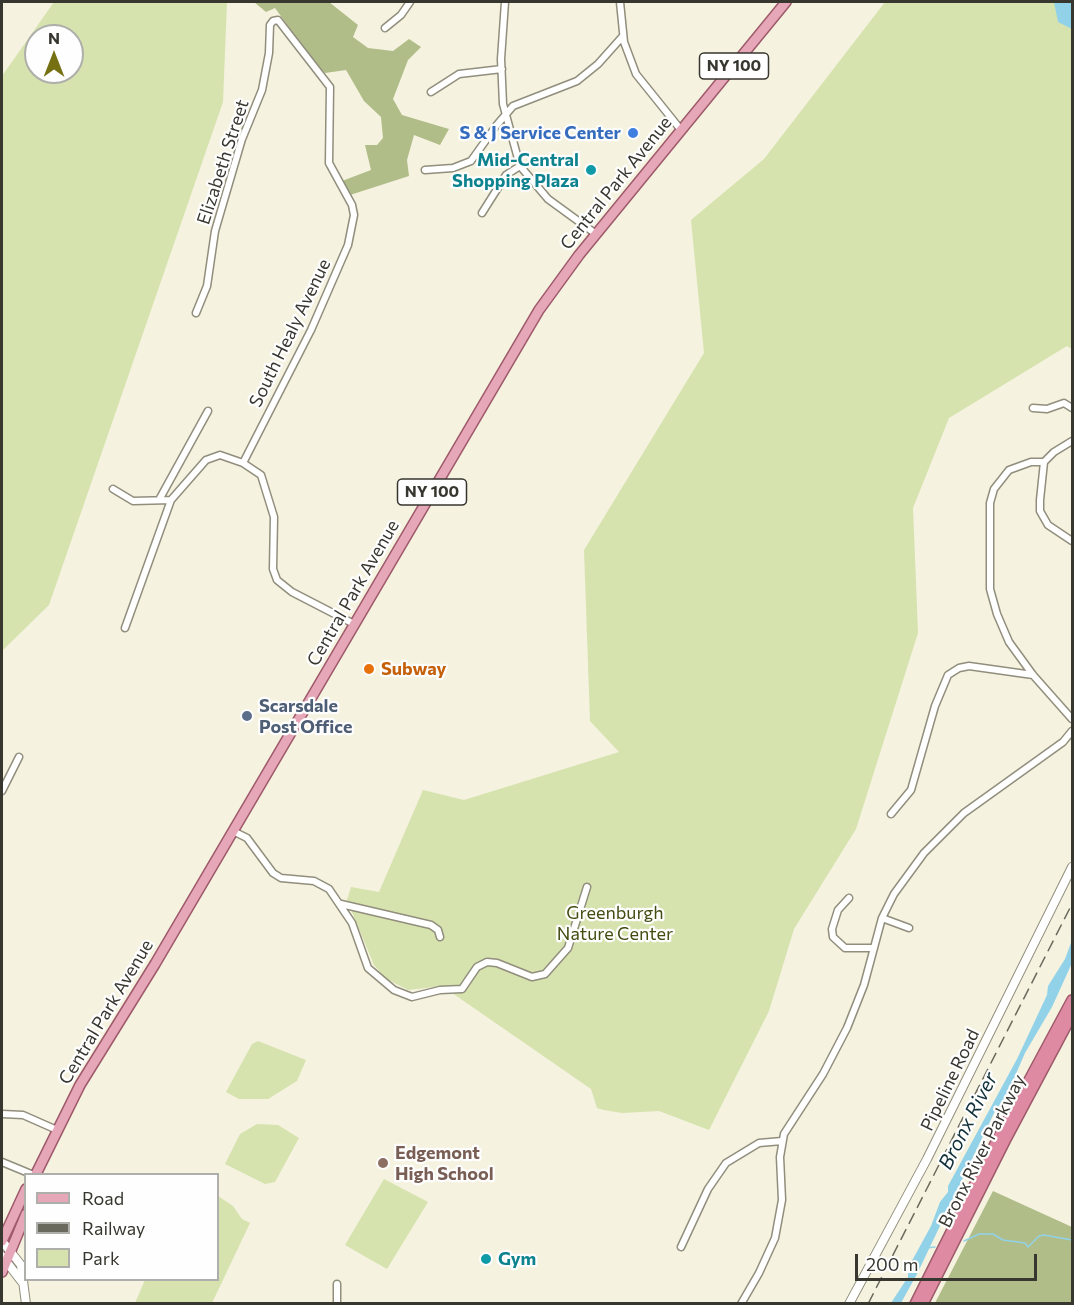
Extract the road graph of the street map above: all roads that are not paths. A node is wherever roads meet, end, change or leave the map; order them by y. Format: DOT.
graph roads {
  1 [pos="410,2"];
  2 [pos="505,2"];
  3 [pos="620,2"];
  4 [pos="786,2"];
  5 [pos="275,20"];
  6 [pos="385,28"];
  7 [pos="623,36"];
  8 [pos="502,69"];
  9 [pos="431,92"];
  10 [pos="505,114"];
  11 [pos="681,130"];
  12 [pos="520,166"];
  13 [pos="424,170"];
  14 [pos="482,213"];
  15 [pos="596,234"];
  16 [pos="196,313"];
  17 [pos="1033,408"];
  18 [pos="1072,408"];
  19 [pos="208,411"];
  20 [pos="1072,441"];
  21 [pos="1044,462"];
  22 [pos="243,463"];
  23 [pos="114,489"];
  24 [pos="159,500"];
  25 [pos="171,500"];
  26 [pos="1072,541"];
  27 [pos="354,624"];
  28 [pos="126,628"];
  29 [pos="1033,675"];
  30 [pos="1072,719"];
  31 [pos="1072,731"];
  32 [pos="19,757"];
  33 [pos="2,791"];
  34 [pos="891,814"];
  35 [pos="233,831"];
  36 [pos="1072,867"];
  37 [pos="587,887"];
  38 [pos="849,898"];
  39 [pos="341,904"];
  40 [pos="882,918"];
  41 [pos="909,928"];
  42 [pos="440,937"];
  43 [pos="873,948"];
  44 [pos="1072,1000"];
  45 [pos="1072,1015"];
  46 [pos="1072,1025"];
  47 [pos="1047,1062"];
  48 [pos="2,1114"];
  49 [pos="57,1130"];
  50 [pos="782,1141"];
  51 [pos="2,1162"];
  52 [pos="29,1173"];
  53 [pos="36,1173"];
  54 [pos="24,1193"];
  55 [pos="24,1218"];
  56 [pos="2,1241"];
  57 [pos="681,1247"];
  58 [pos="6,1256"];
  59 [pos="2,1272"];
  60 [pos="337,1284"];
  61 [pos="26,1304"];
  62 [pos="337,1304"];
  63 [pos="741,1304"];
  64 [pos="849,1304"];
  65 [pos="915,1304"];
  66 [pos="923,1304"];
  1 -- 6 [label="street"];
  2 -- 8 [label="street"];
  3 -- 7 [label="street"];
  4 -- 11 [label="main road, Central Park Avenue / NY 100"];
  5 -- 16 [label="street, Elizabeth Street"];
  5 -- 22 [label="street, South Healy Avenue"];
  7 -- 10 [label="street"];
  7 -- 11 [label="street"];
  8 -- 9 [label="street"];
  8 -- 10 [label="street"];
  10 -- 12 [label="street"];
  10 -- 13 [label="street"];
  11 -- 15 [label="main road, Central Park Avenue / NY 100"];
  12 -- 14 [label="street"];
  12 -- 15 [label="street"];
  15 -- 27 [label="main road, Central Park Avenue / NY 100"];
  17 -- 18 [label="street"];
  19 -- 24 [label="street"];
  20 -- 21 [label="street"];
  21 -- 26 [label="street"];
  21 -- 29 [label="street"];
  22 -- 25 [label="street"];
  22 -- 27 [label="street"];
  23 -- 24 [label="street"];
  24 -- 25 [label="street"];
  25 -- 28 [label="street"];
  27 -- 35 [label="main road, Central Park Avenue / NY 100"];
  29 -- 30 [label="street"];
  29 -- 34 [label="street"];
  31 -- 40 [label="street"];
  32 -- 33 [label="street"];
  35 -- 39 [label="street"];
  35 -- 49 [label="main road, Central Park Avenue / NY 100"];
  36 -- 64 [label="street, Pipeline Road"];
  37 -- 39 [label="street"];
  38 -- 43 [label="street"];
  39 -- 42 [label="street"];
  40 -- 41 [label="street"];
  40 -- 43 [label="street"];
  43 -- 50 [label="street"];
  44 -- 65 [label="highway, Bronx River Parkway"];
  45 -- 47 [label="highway, Bronx River Parkway"];
  46 -- 47 [label="highway"];
  47 -- 66 [label="highway, Bronx River Parkway"];
  48 -- 49 [label="street"];
  49 -- 53 [label="main road, Central Park Avenue / NY 100"];
  50 -- 57 [label="street"];
  50 -- 63 [label="street"];
  51 -- 52 [label="street"];
  54 -- 56 [label="main road"];
  55 -- 58 [label="main road"];
  56 -- 58 [label="street"];
  58 -- 59 [label="main road"];
  58 -- 61 [label="street"];
  60 -- 62 [label="street"];
}
